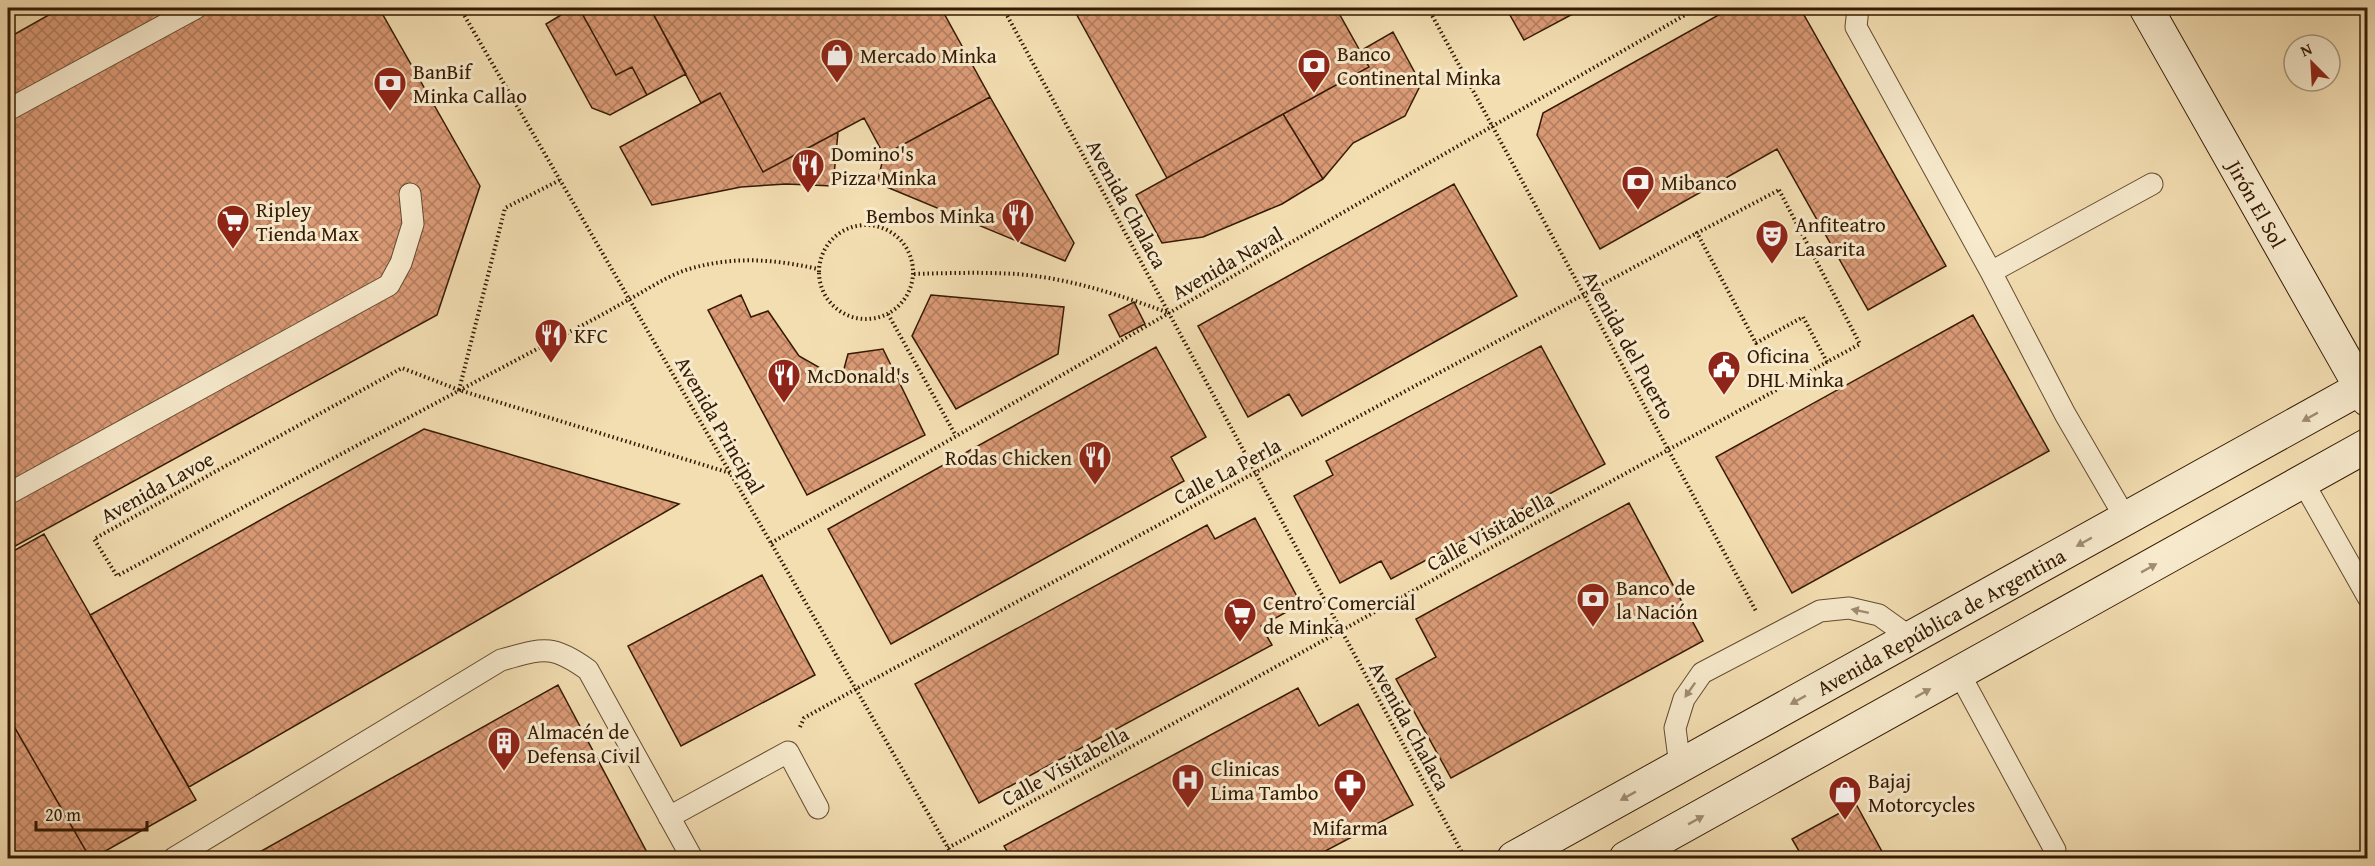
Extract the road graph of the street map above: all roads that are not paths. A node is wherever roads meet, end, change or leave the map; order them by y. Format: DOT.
graph roads {
  1 [pos="196,8"];
  2 [pos="1857,8"];
  3 [pos="2146,8"];
  4 [pos="8,110"];
  5 [pos="2152,184"];
  6 [pos="410,194"];
  7 [pos="1991,272"];
  8 [pos="2365,391"];
  9 [pos="2367,445"];
  10 [pos="2303,482"];
  11 [pos="8,494"];
  12 [pos="2126,519"];
  13 [pos="2367,597"];
  14 [pos="1911,638"];
  15 [pos="1959,673"];
  16 [pos="1680,766"];
  17 [pos="818,808"];
  18 [pos="669,817"];
  19 [pos="2055,850"];
  20 [pos="174,858"];
  21 [pos="692,858"];
  22 [pos="1514,858"];
  23 [pos="1626,858"];
  1 -- 4 [label="lane"];
  2 -- 7 [label="lane"];
  3 -- 8 [label="main road, Jirón El Sol"];
  5 -- 7 [label="lane"];
  6 -- 11 [label="lane"];
  7 -- 12 [label="lane"];
  8 -- 12 [label="main road, Avenida República de Argentina, one-way"];
  9 -- 10 [label="main road"];
  10 -- 13 [label="lane"];
  15 -- 10 [label="main road, one-way"];
  12 -- 14 [label="main road, Avenida República de Argentina, one-way"];
  14 -- 16 [label="main road, Avenida República de Argentina, one-way"];
  14 -- 16 [label="lane, one-way"];
  15 -- 19 [label="lane"];
  23 -- 15 [label="main road, one-way"];
  16 -- 22 [label="main road, Avenida República de Argentina, one-way"];
  17 -- 18 [label="lane"];
  18 -- 20 [label="lane"];
  18 -- 21 [label="lane"];
}
